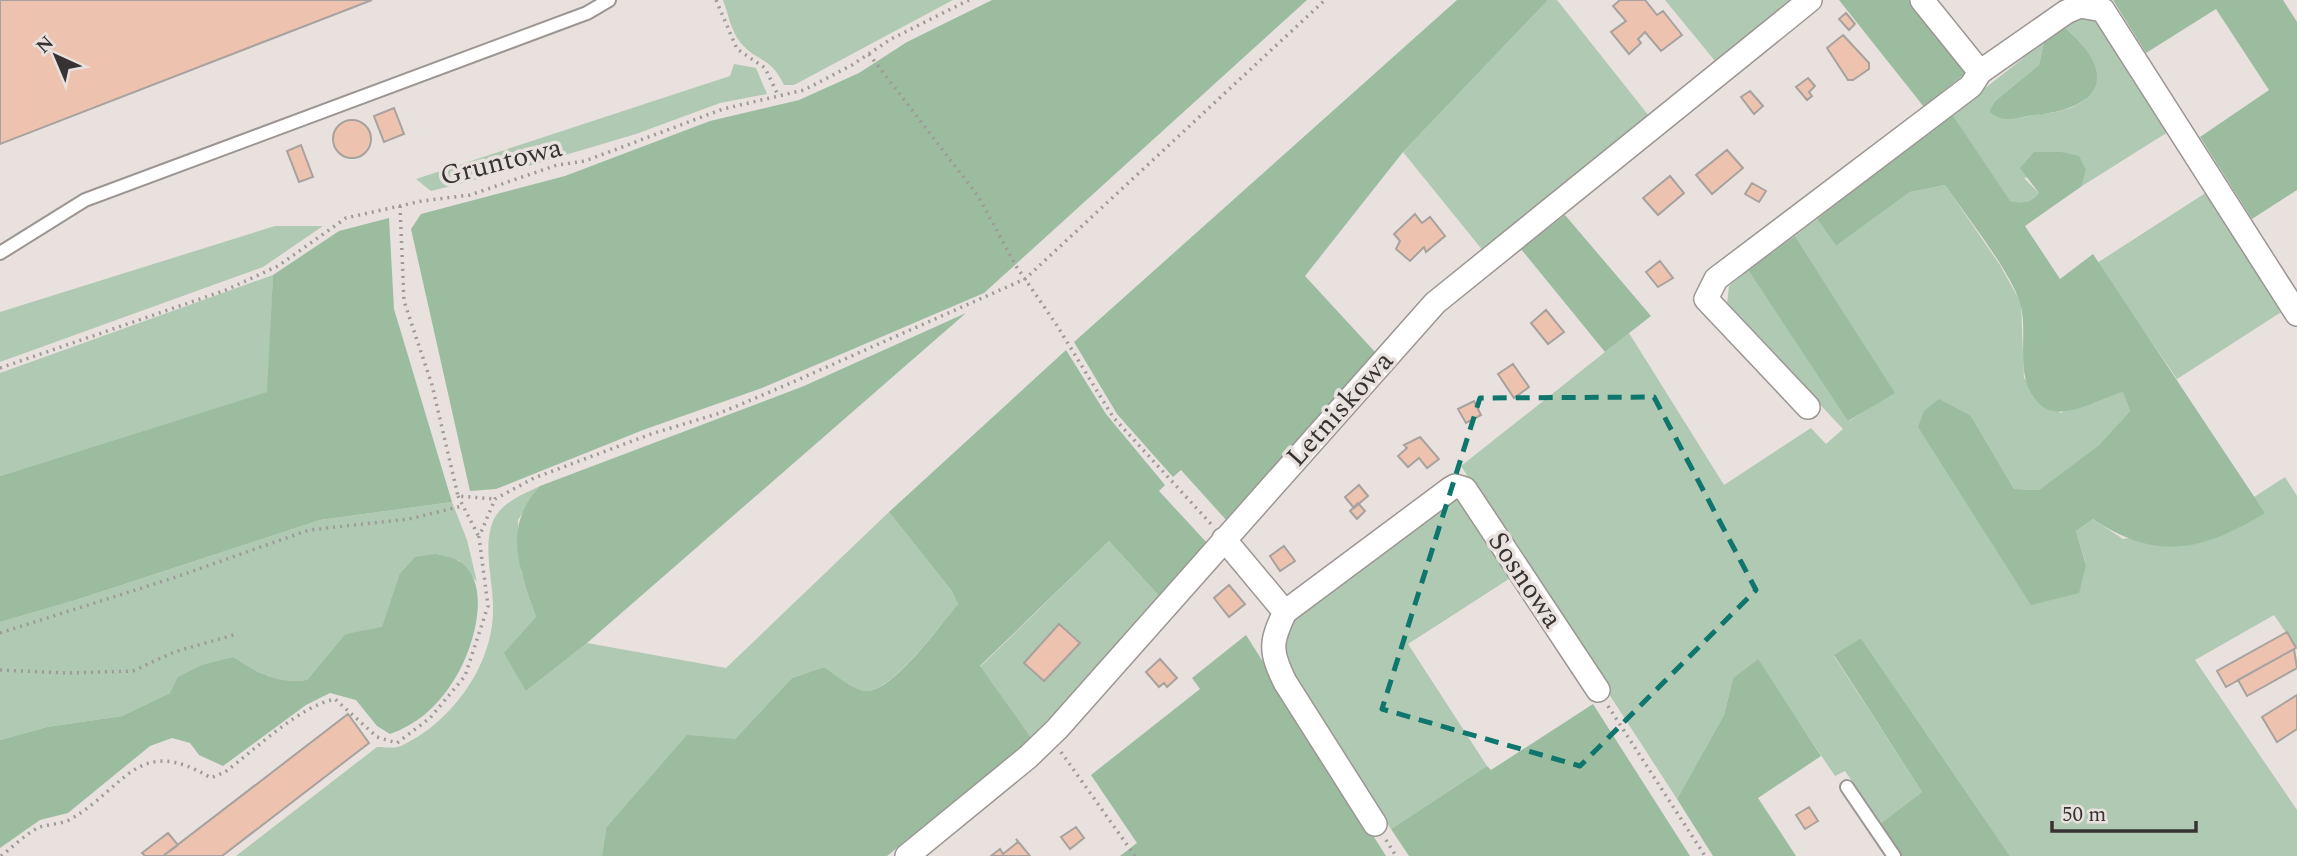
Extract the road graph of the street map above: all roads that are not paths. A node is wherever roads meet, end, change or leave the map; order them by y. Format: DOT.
graph roads {
  1 [pos="609,0"];
  2 [pos="1810,0"];
  3 [pos="1922,0"];
  4 [pos="1980,72"];
  5 [pos="0,253"];
  6 [pos="2297,314"];
  7 [pos="1808,407"];
  8 [pos="1224,539"];
  9 [pos="1285,612"];
  10 [pos="1598,690"];
  11 [pos="1847,787"];
  12 [pos="1375,824"];
  13 [pos="907,856"];
  14 [pos="1894,856"];
  1 -- 5 [label="lane"];
  2 -- 8 [label="street, Letniskowa"];
  3 -- 4 [label="street"];
  4 -- 6 [label="street"];
  4 -- 7 [label="street"];
  8 -- 9 [label="street"];
  8 -- 13 [label="street, Letniskowa"];
  9 -- 10 [label="street, Sosnowa"];
  9 -- 12 [label="street"];
  11 -- 14 [label="lane"];
}
